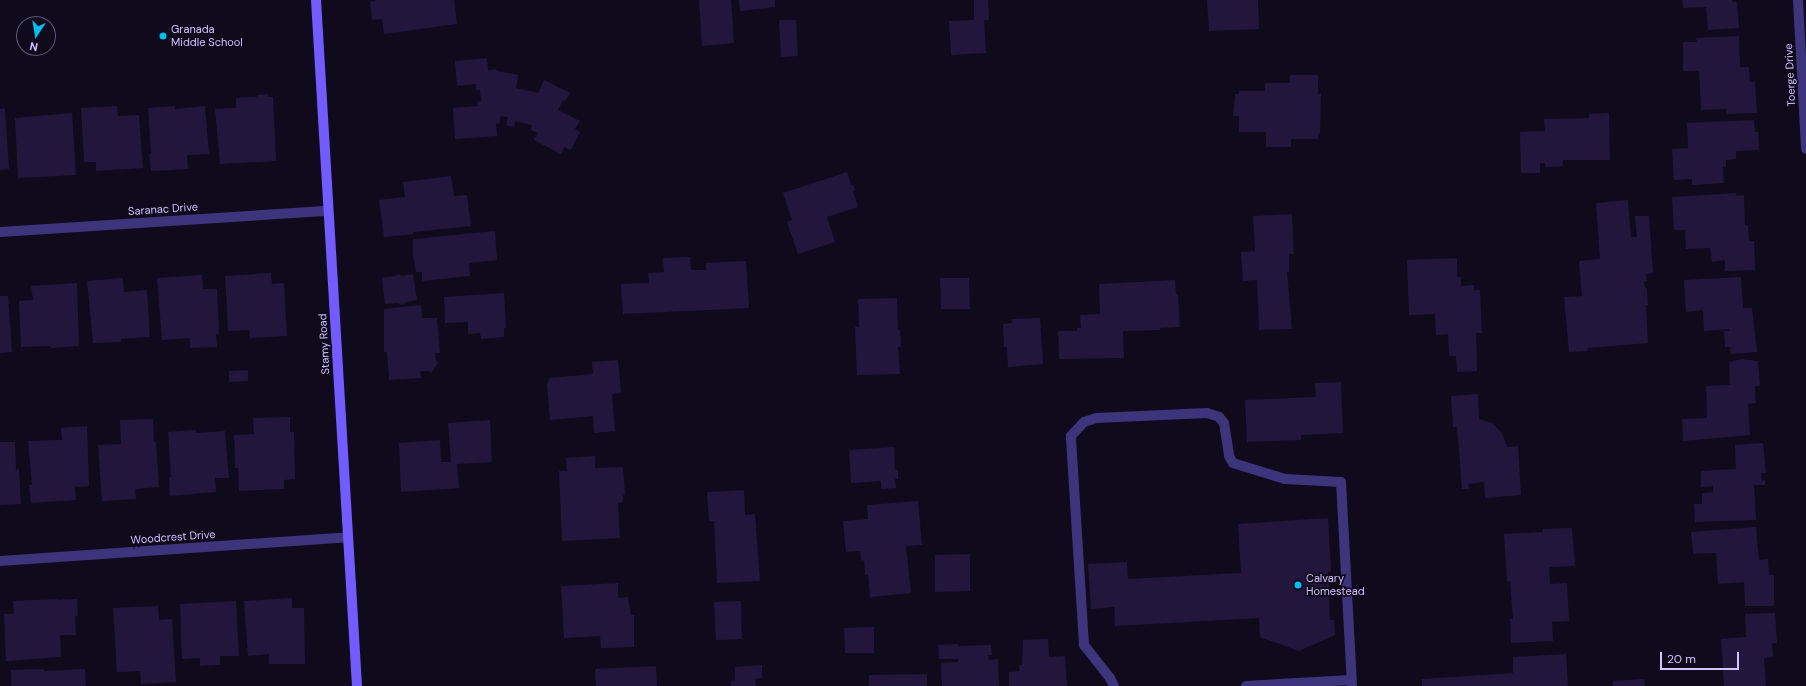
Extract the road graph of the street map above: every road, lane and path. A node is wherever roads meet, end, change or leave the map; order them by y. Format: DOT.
graph roads {
  1 [pos="316,0"];
  2 [pos="1798,0"];
  3 [pos="1806,149"];
  4 [pos="328,211"];
  5 [pos="0,232"];
  6 [pos="348,537"];
  7 [pos="0,561"];
  8 [pos="1352,683"];
  9 [pos="357,686"];
  10 [pos="1114,686"];
  11 [pos="1246,686"];
  1 -- 4 [label="street, Stamy Road"];
  2 -- 3 [label="street, Toerge Drive"];
  4 -- 5 [label="street, Saranac Drive"];
  4 -- 6 [label="street, Stamy Road"];
  6 -- 7 [label="street, Woodcrest Drive"];
  6 -- 9 [label="street, Stamy Road"];
  8 -- 10 [label="street"];
  8 -- 11 [label="street"];
}
